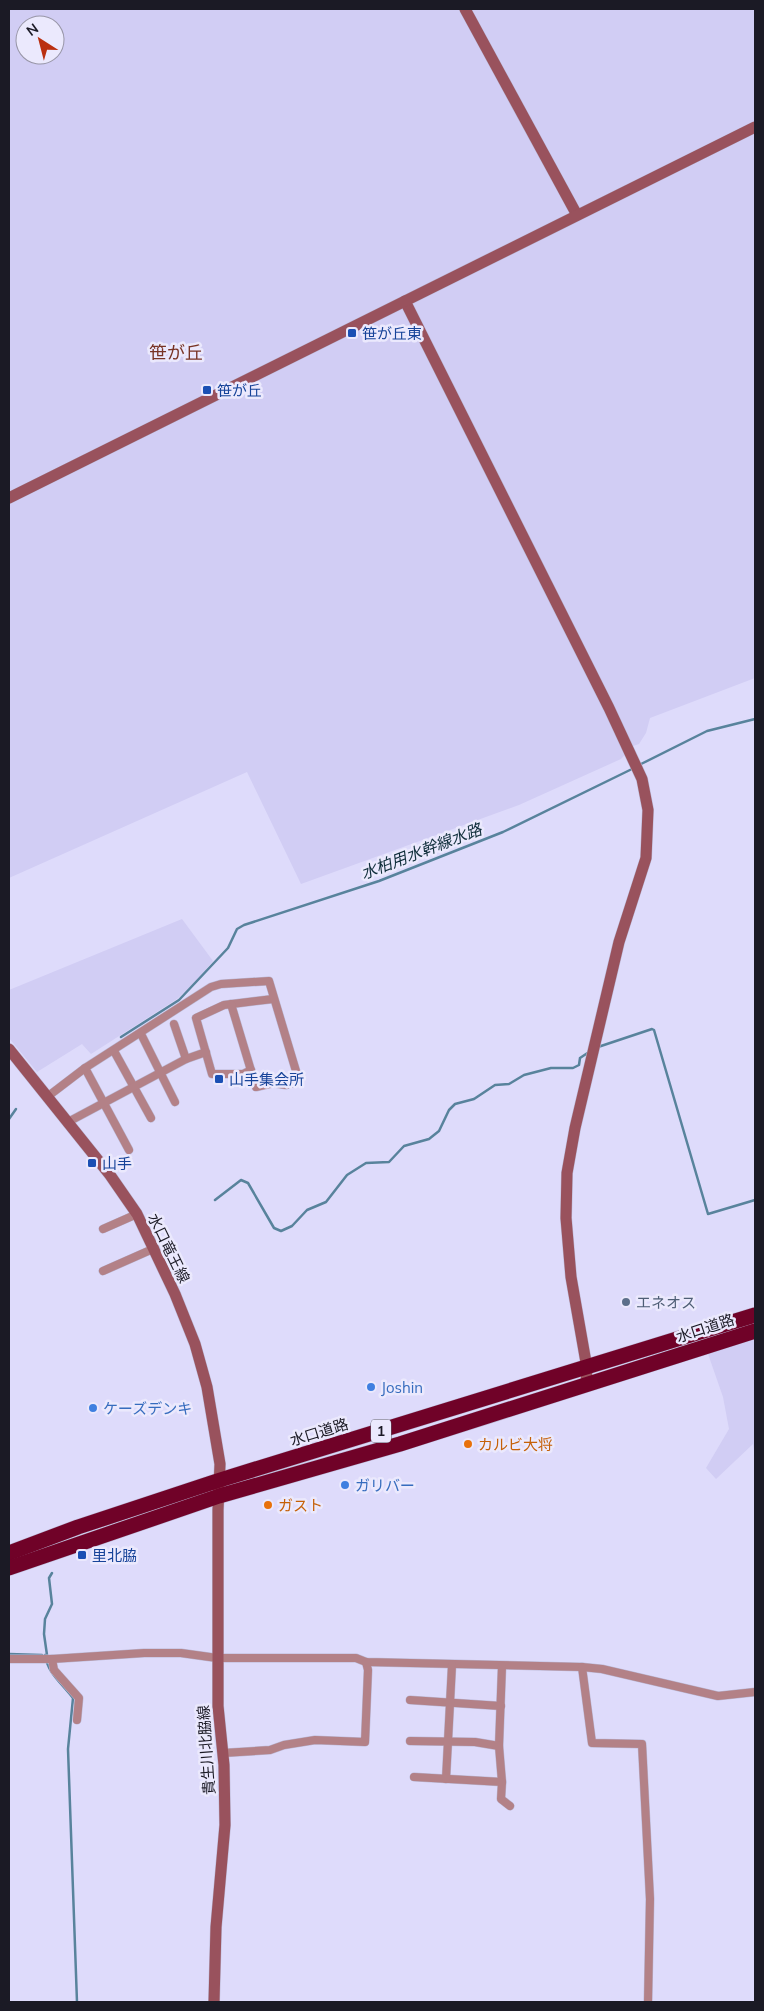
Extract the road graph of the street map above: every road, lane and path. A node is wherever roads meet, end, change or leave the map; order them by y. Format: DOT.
graph roads {
  1 [pos="465,9"];
  2 [pos="755,127"];
  3 [pos="577,215"];
  4 [pos="405,301"];
  5 [pos="9,498"];
  6 [pos="273,999"];
  7 [pos="232,1004"];
  8 [pos="174,1024"];
  9 [pos="141,1034"];
  10 [pos="9,1049"];
  11 [pos="114,1051"];
  12 [pos="206,1052"];
  13 [pos="186,1059"];
  14 [pos="85,1068"];
  15 [pos="251,1070"];
  16 [pos="160,1073"];
  17 [pos="134,1087"];
  18 [pos="47,1097"];
  19 [pos="175,1102"];
  20 [pos="103,1103"];
  21 [pos="152,1118"];
  22 [pos="68,1122"];
  23 [pos="129,1150"];
  24 [pos="137,1214"];
  25 [pos="103,1229"];
  26 [pos="155,1248"];
  27 [pos="102,1271"];
  28 [pos="755,1316"];
  29 [pos="755,1330"];
  30 [pos="586,1368"];
  31 [pos="586,1384"];
  32 [pos="220,1480"];
  33 [pos="219,1496"];
  34 [pos="9,1553"];
  35 [pos="9,1568"];
  36 [pos="217,1658"];
  37 [pos="9,1659"];
  38 [pos="52,1659"];
  39 [pos="366,1662"];
  40 [pos="452,1665"];
  41 [pos="502,1666"];
  42 [pos="582,1667"];
  43 [pos="755,1692"];
  44 [pos="410,1700"];
  45 [pos="450,1703"];
  46 [pos="501,1706"];
  47 [pos="77,1720"];
  48 [pos="410,1741"];
  49 [pos="448,1742"];
  50 [pos="499,1746"];
  51 [pos="222,1753"];
  52 [pos="414,1777"];
  53 [pos="446,1779"];
  54 [pos="502,1782"];
  55 [pos="510,1806"];
  56 [pos="214,2002"];
  57 [pos="648,2002"];
  1 -- 3 [label="street"];
  2 -- 3 [label="street"];
  3 -- 4 [label="street"];
  4 -- 5 [label="street"];
  4 -- 30 [label="street"];
  6 -- 7 [label="street"];
  6 -- 9 [label="street"];
  6 -- 15 [label="street"];
  7 -- 12 [label="street"];
  7 -- 15 [label="street"];
  8 -- 13 [label="street"];
  9 -- 11 [label="street"];
  9 -- 16 [label="street"];
  10 -- 18 [label="street, 水口竜王線"];
  11 -- 14 [label="street"];
  11 -- 17 [label="street"];
  12 -- 13 [label="street"];
  12 -- 15 [label="street"];
  13 -- 16 [label="street"];
  14 -- 18 [label="street"];
  14 -- 20 [label="street"];
  16 -- 17 [label="street"];
  16 -- 19 [label="street"];
  17 -- 20 [label="street"];
  17 -- 21 [label="street"];
  18 -- 22 [label="street, 水口竜王線"];
  20 -- 22 [label="street"];
  20 -- 23 [label="street"];
  22 -- 24 [label="street, 水口竜王線"];
  24 -- 25 [label="street"];
  24 -- 26 [label="street, 水口竜王線"];
  26 -- 27 [label="street"];
  26 -- 32 [label="street, 水口竜王線"];
  28 -- 30 [label="highway, 水口道路 / 1"];
  29 -- 31 [label="highway, 水口道路 / 1"];
  30 -- 31 [label="street"];
  30 -- 32 [label="highway, 水口道路 / 1"];
  31 -- 33 [label="highway, 水口道路 / 1"];
  32 -- 33 [label="street, 水口竜王線"];
  32 -- 34 [label="highway, 水口道路 / 1"];
  33 -- 35 [label="highway, 水口道路 / 1"];
  33 -- 36 [label="street, 貴生川北脇線"];
  36 -- 38 [label="street"];
  36 -- 39 [label="street"];
  36 -- 51 [label="street, 貴生川北脇線"];
  37 -- 38 [label="street"];
  38 -- 47 [label="street"];
  39 -- 40 [label="street"];
  39 -- 51 [label="street"];
  40 -- 41 [label="street"];
  40 -- 45 [label="street"];
  41 -- 42 [label="street"];
  41 -- 46 [label="street"];
  42 -- 43 [label="street"];
  42 -- 57 [label="street"];
  44 -- 45 [label="street"];
  45 -- 46 [label="street"];
  45 -- 49 [label="street"];
  46 -- 50 [label="street"];
  48 -- 49 [label="street"];
  49 -- 50 [label="street"];
  49 -- 53 [label="street"];
  50 -- 54 [label="street"];
  51 -- 56 [label="street, 貴生川北脇線"];
  52 -- 53 [label="street"];
  53 -- 54 [label="street"];
  54 -- 55 [label="street"];
}
